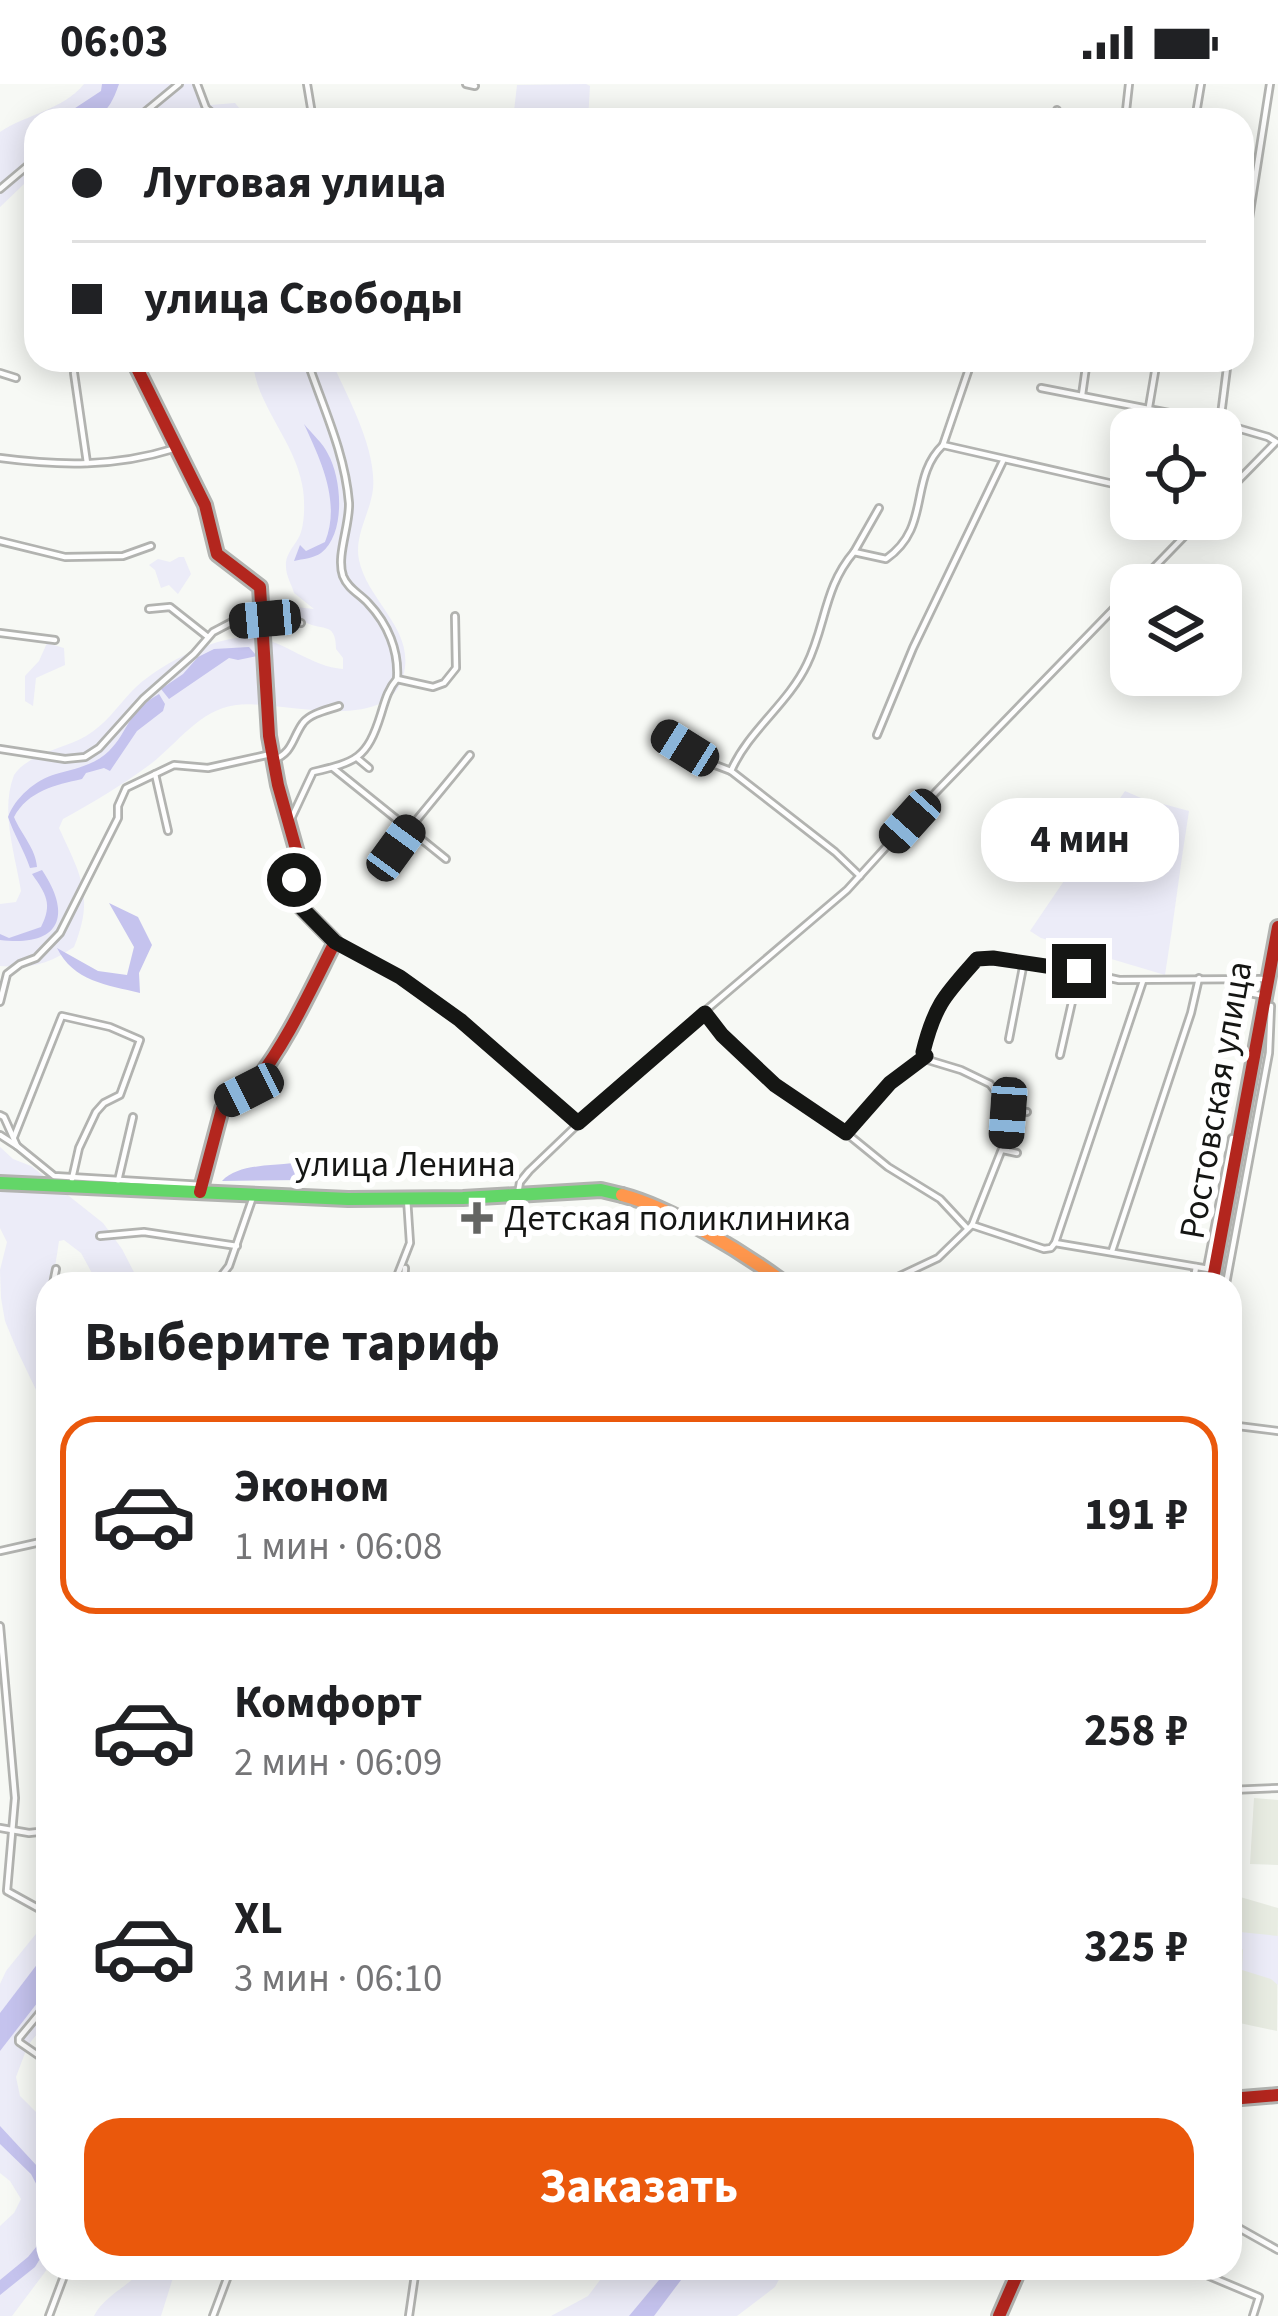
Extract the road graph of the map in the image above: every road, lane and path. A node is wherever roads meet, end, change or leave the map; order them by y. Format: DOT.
graph roads {
  1 [pos="179,84"];
  2 [pos="466,84"];
  3 [pos="1270,84"];
  4 [pos="475,86"];
  5 [pos="150,108"];
  6 [pos="24,169"];
  7 [pos="1254,186"];
  8 [pos="0,189"];
  9 [pos="140,372"];
  10 [pos="311,372"];
  11 [pos="968,372"];
  12 [pos="1085,372"];
  13 [pos="1155,372"];
  14 [pos="1226,372"];
  15 [pos="74,373"];
  16 [pos="0,374"];
  17 [pos="16,377"];
  18 [pos="1041,388"];
  19 [pos="1082,395"];
  20 [pos="1149,407"];
  21 [pos="1153,408"];
  22 [pos="1222,408"];
  23 [pos="1242,429"];
  24 [pos="1277,441"];
  25 [pos="943,446"];
  26 [pos="179,448"];
  27 [pos="0,458"];
  28 [pos="1003,461"];
  29 [pos="86,464"];
  30 [pos="1242,477"];
  31 [pos="1110,484"];
  32 [pos="879,508"];
  33 [pos="1181,540"];
  34 [pos="0,541"];
  35 [pos="151,546"];
  36 [pos="854,552"];
  37 [pos="1157,564"];
  38 [pos="148,609"];
  39 [pos="1110,613"];
  40 [pos="455,616"];
  41 [pos="265,619"];
  42 [pos="301,623"];
  43 [pos="0,633"];
  44 [pos="208,637"];
  45 [pos="55,640"];
  46 [pos="397,679"];
  47 [pos="340,706"];
  48 [pos="660,732"];
  49 [pos="877,735"];
  50 [pos="0,749"];
  51 [pos="470,754"];
  52 [pos="272,757"];
  53 [pos="357,758"];
  54 [pos="369,767"];
  55 [pos="333,768"];
  56 [pos="731,771"];
  57 [pos="155,774"];
  58 [pos="289,824"];
  59 [pos="410,829"];
  60 [pos="168,831"];
  61 [pos="446,859"];
  62 [pos="382,868"];
  63 [pos="860,876"];
  64 [pos="1278,927"];
  65 [pos="335,942"];
  66 [pos="1024,962"];
  67 [pos="1079,971"];
  68 [pos="1199,978"];
  69 [pos="1271,978"];
  70 [pos="1250,979"];
  71 [pos="1143,981"];
  72 [pos="1260,995"];
  73 [pos="0,1002"];
  74 [pos="705,1013"];
  75 [pos="1009,1039"];
  76 [pos="1060,1055"];
  77 [pos="926,1056"];
  78 [pos="1027,1112"];
  79 [pos="1008,1113"];
  80 [pos="0,1115"];
  81 [pos="133,1117"];
  82 [pos="578,1123"];
  83 [pos="846,1133"];
  84 [pos="0,1135"];
  85 [pos="14,1138"];
  86 [pos="17,1146"];
  87 [pos="1003,1150"];
  88 [pos="1016,1153"];
  89 [pos="71,1179"];
  90 [pos="118,1181"];
  91 [pos="0,1183"];
  92 [pos="201,1188"];
  93 [pos="254,1194"];
  94 [pos="518,1194"];
  95 [pos="407,1198"];
  96 [pos="969,1227"];
  97 [pos="100,1236"];
  98 [pos="1055,1243"];
  99 [pos="237,1246"];
  100 [pos="1112,1251"];
  101 [pos="405,1263"];
  102 [pos="1196,1267"];
  103 [pos="56,1268"];
  104 [pos="55,1272"];
  105 [pos="225,1272"];
  106 [pos="400,1272"];
  107 [pos="405,1272"];
  108 [pos="770,1272"];
  109 [pos="908,1272"];
  110 [pos="1195,1272"];
  111 [pos="1205,1272"];
  112 [pos="1217,1272"];
  113 [pos="1217,1272"];
  114 [pos="1217,1272"];
  115 [pos="1242,1426"];
  116 [pos="1278,1431"];
  117 [pos="36,1543"];
  118 [pos="0,1551"];
  119 [pos="0,1626"];
  120 [pos="4,1713"];
  121 [pos="1278,1788"];
  122 [pos="1242,1790"];
  123 [pos="0,1828"];
  124 [pos="36,1831"];
  125 [pos="11,1832"];
  126 [pos="4,1892"];
  127 [pos="36,1908"];
  128 [pos="36,2017"];
  129 [pos="36,2053"];
  130 [pos="1278,2095"];
  131 [pos="1242,2098"];
  132 [pos="1242,2230"];
  133 [pos="1278,2250"];
  134 [pos="62,2280"];
  135 [pos="226,2280"];
  136 [pos="414,2280"];
  137 [pos="1018,2280"];
  138 [pos="1219,2280"];
  139 [pos="49,2316"];
  140 [pos="213,2316"];
  141 [pos="409,2316"];
  142 [pos="1003,2316"];
  143 [pos="1253,2316"];
  1 -- 5 [label="street"];
  2 -- 4 [label="street"];
  3 -- 7 [label="street"];
  6 -- 8 [label="street"];
  9 -- 26 [label="main road"];
  10 -- 46 [label="street"];
  11 -- 25 [label="street"];
  12 -- 19 [label="street"];
  13 -- 20 [label="street"];
  14 -- 22 [label="street"];
  15 -- 29 [label="street"];
  16 -- 17 [label="street"];
  18 -- 19 [label="street"];
  19 -- 20 [label="street"];
  20 -- 21 [label="street"];
  23 -- 24 [label="street"];
  24 -- 30 [label="street"];
  25 -- 28 [label="street"];
  25 -- 36 [label="street"];
  26 -- 29 [label="street"];
  26 -- 41 [label="main road"];
  27 -- 29 [label="street"];
  28 -- 31 [label="street"];
  28 -- 49 [label="street"];
  32 -- 36 [label="street"];
  33 -- 37 [label="street"];
  34 -- 35 [label="street"];
  36 -- 56 [label="street"];
  38 -- 44 [label="street"];
  39 -- 63 [label="street"];
  40 -- 46 [label="street"];
  41 -- 42 [label="street"];
  41 -- 44 [label="street"];
  41 -- 52 [label="main road"];
  43 -- 45 [label="street"];
  44 -- 50 [label="street"];
  46 -- 53 [label="street"];
  47 -- 52 [label="street"];
  48 -- 56 [label="street"];
  51 -- 59 [label="street"];
  52 -- 57 [label="street"];
  52 -- 58 [label="main road"];
  53 -- 54 [label="street"];
  53 -- 55 [label="street"];
  55 -- 58 [label="street"];
  55 -- 59 [label="street"];
  56 -- 63 [label="street"];
  57 -- 60 [label="street"];
  57 -- 73 [label="street"];
  58 -- 65 [label="main road"];
  59 -- 61 [label="street"];
  59 -- 62 [label="street"];
  63 -- 74 [label="street"];
  64 -- 69 [label="main road, Ростовская улица"];
  65 -- 82 [label="street"];
  65 -- 92 [label="main road"];
  66 -- 67 [label="street"];
  66 -- 75 [label="street"];
  66 -- 77 [label="street"];
  67 -- 71 [label="street"];
  67 -- 76 [label="street"];
  68 -- 70 [label="street"];
  68 -- 71 [label="street"];
  68 -- 100 [label="street"];
  69 -- 70 [label="street"];
  69 -- 72 [label="street"];
  69 -- 112 [label="main road, Ростовская улица"];
  69 -- 113 [label="main road, Ростовская улица"];
  70 -- 72 [label="street"];
  71 -- 98 [label="street"];
  72 -- 114 [label="street"];
  74 -- 82 [label="street"];
  74 -- 83 [label="street"];
  77 -- 79 [label="street"];
  77 -- 83 [label="street"];
  78 -- 79 [label="street"];
  79 -- 87 [label="street"];
  80 -- 85 [label="street"];
  81 -- 90 [label="street"];
  82 -- 94 [label="street"];
  83 -- 96 [label="street"];
  84 -- 86 [label="street"];
  85 -- 86 [label="street"];
  85 -- 89 [label="street"];
  86 -- 89 [label="street"];
  87 -- 88 [label="street"];
  87 -- 96 [label="street"];
  89 -- 90 [label="street"];
  90 -- 92 [label="street"];
  91 -- 92 [label="main road, улица Ленина"];
  92 -- 93 [label="main road, улица Ленина"];
  93 -- 95 [label="main road, улица Ленина"];
  93 -- 99 [label="street"];
  94 -- 95 [label="main road, улица Ленина"];
  94 -- 108 [label="main road, улица Ленина"];
  95 -- 101 [label="street"];
  96 -- 98 [label="street"];
  96 -- 109 [label="street"];
  97 -- 99 [label="street"];
  98 -- 100 [label="street"];
  99 -- 105 [label="street"];
  100 -- 102 [label="street"];
  101 -- 106 [label="street"];
  101 -- 107 [label="street"];
  102 -- 110 [label="street, Ростовская улица"];
  102 -- 111 [label="street"];
  103 -- 104 [label="street"];
  115 -- 116 [label="street"];
  117 -- 118 [label="street"];
  119 -- 120 [label="street"];
  120 -- 125 [label="street"];
  121 -- 122 [label="street"];
  123 -- 125 [label="street"];
  124 -- 125 [label="street"];
  125 -- 126 [label="street"];
  126 -- 127 [label="street"];
  128 -- 129 [label="street"];
  130 -- 131 [label="main road"];
  132 -- 133 [label="street"];
  134 -- 139 [label="street"];
  135 -- 140 [label="street"];
  136 -- 141 [label="street"];
  137 -- 142 [label="main road"];
  138 -- 143 [label="street"];
}
